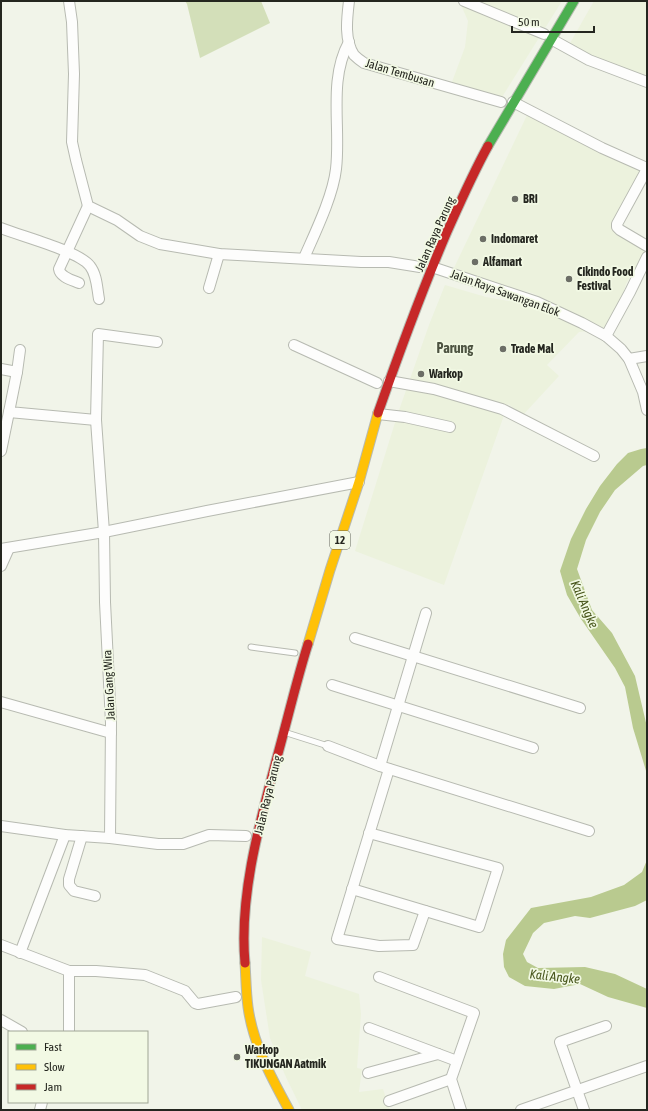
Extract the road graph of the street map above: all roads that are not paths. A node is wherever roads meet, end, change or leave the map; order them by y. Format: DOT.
graph roads {
  1 [pos="69,1"];
  2 [pos="349,1"];
  3 [pos="464,1"];
  4 [pos="574,1"];
  5 [pos="546,35"];
  6 [pos="349,42"];
  7 [pos="647,82"];
  8 [pos="513,102"];
  9 [pos="501,103"];
  10 [pos="472,157"];
  11 [pos="647,168"];
  12 [pos="461,179"];
  13 [pos="88,206"];
  14 [pos="1,228"];
  15 [pos="647,246"];
  16 [pos="66,251"];
  17 [pos="219,254"];
  18 [pos="647,257"];
  19 [pos="304,258"];
  20 [pos="432,266"];
  21 [pos="420,268"];
  22 [pos="79,283"];
  23 [pos="209,288"];
  24 [pos="99,299"];
  25 [pos="606,336"];
  26 [pos="157,342"];
  27 [pos="294,345"];
  28 [pos="20,350"];
  29 [pos="647,356"];
  30 [pos="629,359"];
  31 [pos="1,369"];
  32 [pos="17,372"];
  33 [pos="389,380"];
  34 [pos="377,383"];
  35 [pos="7,406"];
  36 [pos="647,410"];
  37 [pos="378,414"];
  38 [pos="96,420"];
  39 [pos="450,427"];
  40 [pos="1,452"];
  41 [pos="594,456"];
  42 [pos="359,482"];
  43 [pos="104,532"];
  44 [pos="5,548"];
  45 [pos="1,566"];
  46 [pos="426,613"];
  47 [pos="355,638"];
  48 [pos="251,647"];
  49 [pos="295,653"];
  50 [pos="413,656"];
  51 [pos="289,675"];
  52 [pos="332,685"];
  53 [pos="284,697"];
  54 [pos="1,702"];
  55 [pos="398,706"];
  56 [pos="580,708"];
  57 [pos="284,732"];
  58 [pos="111,733"];
  59 [pos="328,746"];
  60 [pos="533,748"];
  61 [pos="385,767"];
  62 [pos="1,826"];
  63 [pos="589,831"];
  64 [pos="369,833"];
  65 [pos="65,835"];
  66 [pos="82,836"];
  67 [pos="246,836"];
  68 [pos="110,838"];
  69 [pos="240,864"];
  70 [pos="253,864"];
  71 [pos="352,889"];
  72 [pos="95,896"];
  73 [pos="425,911"];
  74 [pos="1,945"];
  75 [pos="20,953"];
  76 [pos="69,972"];
  77 [pos="379,977"];
  78 [pos="237,1000"];
  79 [pos="1,1020"];
  80 [pos="606,1026"];
  81 [pos="369,1028"];
  82 [pos="20,1031"];
  83 [pos="69,1031"];
  84 [pos="438,1054"];
  85 [pos="457,1061"];
  86 [pos="647,1066"];
  87 [pos="368,1073"];
  88 [pos="451,1079"];
  89 [pos="577,1090"];
  90 [pos="269,1092"];
  91 [pos="389,1101"];
  92 [pos="289,1110"];
  93 [pos="461,1110"];
  94 [pos="521,1110"];
  95 [pos="584,1110"];
  1 -- 13 [label="street"];
  2 -- 6 [label="street, Jalan Tembusan"];
  3 -- 5 [label="street"];
  4 -- 5 [label="highway, Jalan Raya Parung / 12"];
  5 -- 7 [label="street"];
  5 -- 8 [label="highway, Jalan Raya Parung / 12"];
  6 -- 9 [label="street, Jalan Tembusan"];
  6 -- 19 [label="street"];
  8 -- 11 [label="street"];
  8 -- 20 [label="highway, Jalan Raya Parung / 12"];
  10 -- 12 [label="highway"];
  11 -- 15 [label="street"];
  13 -- 16 [label="street"];
  13 -- 17 [label="street"];
  14 -- 16 [label="street"];
  16 -- 22 [label="street"];
  16 -- 24 [label="street"];
  17 -- 19 [label="street"];
  17 -- 23 [label="street"];
  18 -- 25 [label="street"];
  19 -- 21 [label="street"];
  20 -- 25 [label="street, Jalan Raya Sawangan Elok"];
  20 -- 33 [label="highway, Jalan Raya Parung / 12"];
  25 -- 30 [label="street, Jalan Raya Sawangan Elok"];
  26 -- 38 [label="street, Jalan Gang Wira"];
  27 -- 34 [label="street"];
  28 -- 32 [label="street"];
  29 -- 30 [label="street"];
  30 -- 36 [label="street, Jalan Raya Sawangan Elok"];
  31 -- 32 [label="street"];
  32 -- 35 [label="street"];
  33 -- 37 [label="highway, Jalan Raya Parung / 12"];
  33 -- 41 [label="street"];
  35 -- 38 [label="street"];
  35 -- 40 [label="street"];
  37 -- 39 [label="street"];
  37 -- 42 [label="highway, Jalan Raya Parung / 12"];
  38 -- 43 [label="street, Jalan Gang Wira"];
  42 -- 43 [label="street"];
  42 -- 57 [label="highway, Jalan Raya Parung / 12"];
  43 -- 44 [label="street"];
  43 -- 58 [label="street, Jalan Gang Wira"];
  44 -- 45 [label="street"];
  46 -- 50 [label="street"];
  47 -- 50 [label="street"];
  48 -- 49 [label="lane"];
  50 -- 55 [label="street"];
  50 -- 56 [label="street"];
  51 -- 53 [label="highway"];
  52 -- 55 [label="street"];
  54 -- 58 [label="street"];
  55 -- 60 [label="street"];
  55 -- 61 [label="street"];
  57 -- 59 [label="lane"];
  57 -- 70 [label="highway, Jalan Raya Parung / 12"];
  58 -- 68 [label="street, Jalan Gang Wira"];
  59 -- 61 [label="street"];
  61 -- 63 [label="street"];
  61 -- 64 [label="street"];
  62 -- 65 [label="street"];
  64 -- 71 [label="street"];
  64 -- 73 [label="street"];
  65 -- 66 [label="street"];
  65 -- 75 [label="street"];
  66 -- 68 [label="street"];
  66 -- 72 [label="street"];
  67 -- 68 [label="street"];
  69 -- 70 [label="highway"];
  70 -- 92 [label="highway, Jalan Raya Parung / 12"];
  71 -- 73 [label="street"];
  71 -- 73 [label="street"];
  74 -- 75 [label="street"];
  75 -- 76 [label="street"];
  76 -- 78 [label="street"];
  76 -- 83 [label="street"];
  77 -- 85 [label="street"];
  78 -- 90 [label="highway"];
  79 -- 82 [label="street"];
  80 -- 89 [label="street"];
  81 -- 84 [label="street"];
  84 -- 85 [label="street"];
  84 -- 87 [label="street"];
  85 -- 88 [label="street"];
  86 -- 89 [label="street"];
  88 -- 91 [label="street"];
  88 -- 93 [label="street"];
  89 -- 94 [label="street"];
  89 -- 95 [label="street"];
}
